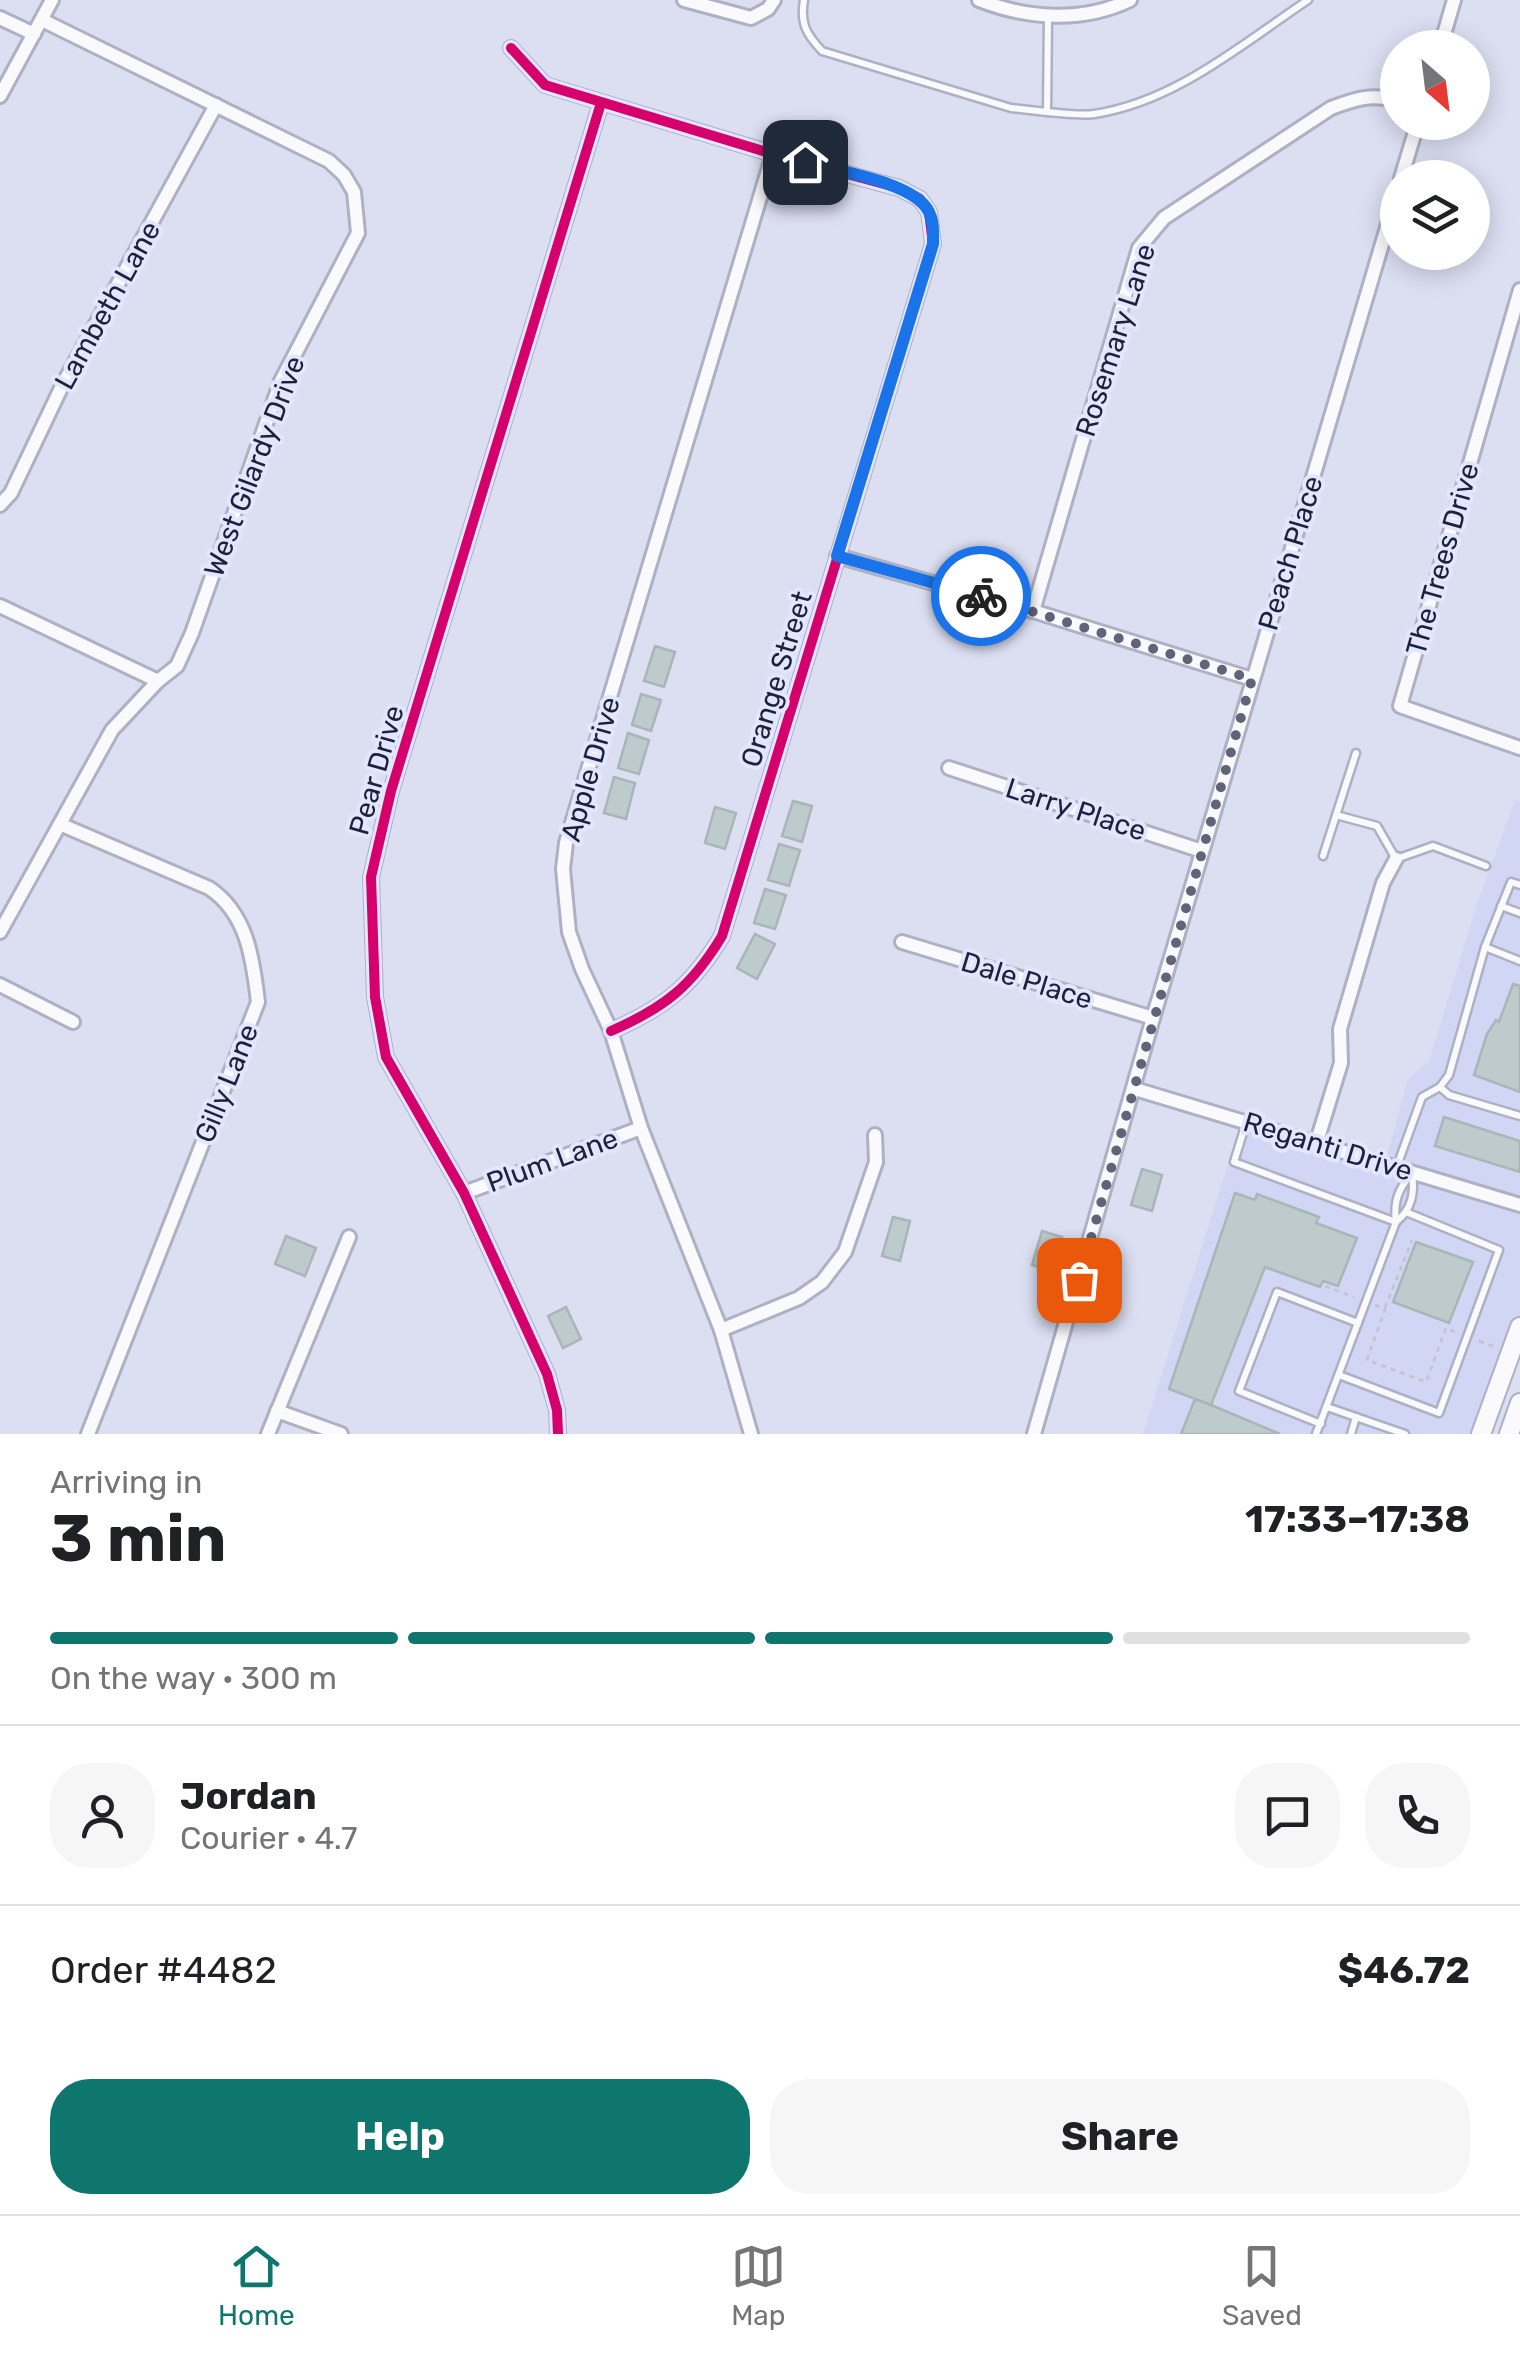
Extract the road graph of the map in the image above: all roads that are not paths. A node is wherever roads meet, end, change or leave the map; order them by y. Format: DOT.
graph roads {
  1 [pos="52,0"];
  2 [pos="684,0"];
  3 [pos="774,0"];
  4 [pos="804,0"];
  5 [pos="980,0"];
  6 [pos="1130,0"];
  7 [pos="1308,0"];
  8 [pos="1454,0"];
  9 [pos="1048,16"];
  10 [pos="0,18"];
  11 [pos="42,20"];
  12 [pos="1445,30"];
  13 [pos="34,34"];
  14 [pos="510,48"];
  15 [pos="0,96"];
  16 [pos="1380,96"];
  17 [pos="600,103"];
  18 [pos="216,105"];
  19 [pos="1047,112"];
  20 [pos="774,154"];
  21 [pos="1380,250"];
  22 [pos="1520,290"];
  23 [pos="0,505"];
  24 [pos="837,556"];
  25 [pos="0,606"];
  26 [pos="1033,611"];
  27 [pos="1252,679"];
  28 [pos="158,681"];
  29 [pos="1520,748"];
  30 [pos="1356,752"];
  31 [pos="949,768"];
  32 [pos="1336,815"];
  33 [pos="62,825"];
  34 [pos="1202,851"];
  35 [pos="1323,856"];
  36 [pos="1396,859"];
  37 [pos="1486,866"];
  38 [pos="1520,886"];
  39 [pos="1501,906"];
  40 [pos="1520,913"];
  41 [pos="0,932"];
  42 [pos="902,942"];
  43 [pos="1485,947"];
  44 [pos="1520,961"];
  45 [pos="0,986"];
  46 [pos="1153,1018"];
  47 [pos="73,1022"];
  48 [pos="610,1031"];
  49 [pos="1440,1086"];
  50 [pos="1136,1089"];
  51 [pos="1520,1116"];
  52 [pos="1247,1121"];
  53 [pos="640,1128"];
  54 [pos="875,1136"];
  55 [pos="1317,1142"];
  56 [pos="1397,1168"];
  57 [pos="1412,1173"];
  58 [pos="464,1192"];
  59 [pos="1520,1205"];
  60 [pos="1406,1212"];
  61 [pos="1396,1222"];
  62 [pos="349,1237"];
  63 [pos="1358,1323"];
  64 [pos="1520,1328"];
  65 [pos="721,1330"];
  66 [pos="1339,1375"];
  67 [pos="1327,1407"];
  68 [pos="276,1411"];
  69 [pos="1356,1418"];
  70 [pos="1320,1424"];
  71 [pos="88,1434"];
  72 [pos="268,1434"];
  73 [pos="341,1434"];
  74 [pos="558,1434"];
  75 [pos="752,1434"];
  76 [pos="1034,1434"];
  77 [pos="1316,1434"];
  78 [pos="1350,1434"];
  79 [pos="1404,1434"];
  80 [pos="1481,1434"];
  1 -- 11 [label="street"];
  2 -- 3 [label="street"];
  4 -- 19 [label="lane"];
  5 -- 9 [label="street"];
  6 -- 9 [label="street"];
  7 -- 19 [label="lane"];
  8 -- 12 [label="street"];
  9 -- 19 [label="lane"];
  10 -- 13 [label="street"];
  11 -- 13 [label="street"];
  11 -- 18 [label="street, West Gilardy Drive"];
  13 -- 15 [label="street"];
  14 -- 17 [label="street, Orange Street"];
  16 -- 26 [label="street, Rosemary Lane"];
  17 -- 20 [label="street, Orange Street"];
  17 -- 58 [label="street, Pear Drive"];
  18 -- 23 [label="street, Lambeth Lane"];
  18 -- 28 [label="street, West Gilardy Drive"];
  20 -- 24 [label="street, Orange Street"];
  20 -- 48 [label="street, Apple Drive"];
  21 -- 27 [label="street, Peach Place"];
  22 -- 29 [label="street, The Trees Drive"];
  24 -- 26 [label="street"];
  24 -- 48 [label="street, Orange Street"];
  25 -- 28 [label="street"];
  26 -- 27 [label="street"];
  27 -- 34 [label="street, Peach Place"];
  28 -- 33 [label="street, West Gilardy Drive"];
  30 -- 32 [label="lane"];
  31 -- 34 [label="street, Larry Place"];
  32 -- 35 [label="lane"];
  32 -- 36 [label="lane"];
  33 -- 41 [label="street, West Gilardy Drive"];
  33 -- 71 [label="street, Gilly Lane"];
  34 -- 46 [label="street, Peach Place"];
  36 -- 37 [label="lane"];
  36 -- 55 [label="street"];
  38 -- 39 [label="lane"];
  39 -- 40 [label="lane"];
  39 -- 43 [label="lane"];
  42 -- 46 [label="street, Dale Place"];
  43 -- 44 [label="lane"];
  43 -- 49 [label="lane"];
  45 -- 47 [label="street"];
  46 -- 50 [label="street, Peach Place"];
  48 -- 53 [label="street, Apple Drive"];
  49 -- 51 [label="lane"];
  49 -- 56 [label="lane"];
  50 -- 52 [label="street, Reganti Drive"];
  50 -- 76 [label="street, Peach Place"];
  52 -- 55 [label="street, Reganti Drive"];
  52 -- 61 [label="lane"];
  53 -- 58 [label="street, Plum Lane"];
  53 -- 65 [label="street, Apple Drive"];
  54 -- 65 [label="street"];
  55 -- 56 [label="street, Reganti Drive"];
  56 -- 57 [label="street, Reganti Drive"];
  57 -- 59 [label="street, Reganti Drive"];
  57 -- 60 [label="lane"];
  57 -- 61 [label="lane"];
  58 -- 74 [label="street, Pear Drive"];
  60 -- 61 [label="lane"];
  60 -- 66 [label="lane"];
  61 -- 63 [label="lane"];
  62 -- 68 [label="street"];
  63 -- 66 [label="lane"];
  63 -- 70 [label="lane"];
  64 -- 80 [label="main road"];
  65 -- 75 [label="street, Apple Drive"];
  66 -- 67 [label="lane"];
  67 -- 69 [label="lane"];
  67 -- 70 [label="lane"];
  68 -- 72 [label="street"];
  68 -- 73 [label="street"];
  69 -- 78 [label="lane"];
  69 -- 79 [label="lane"];
  70 -- 77 [label="lane"];
}
